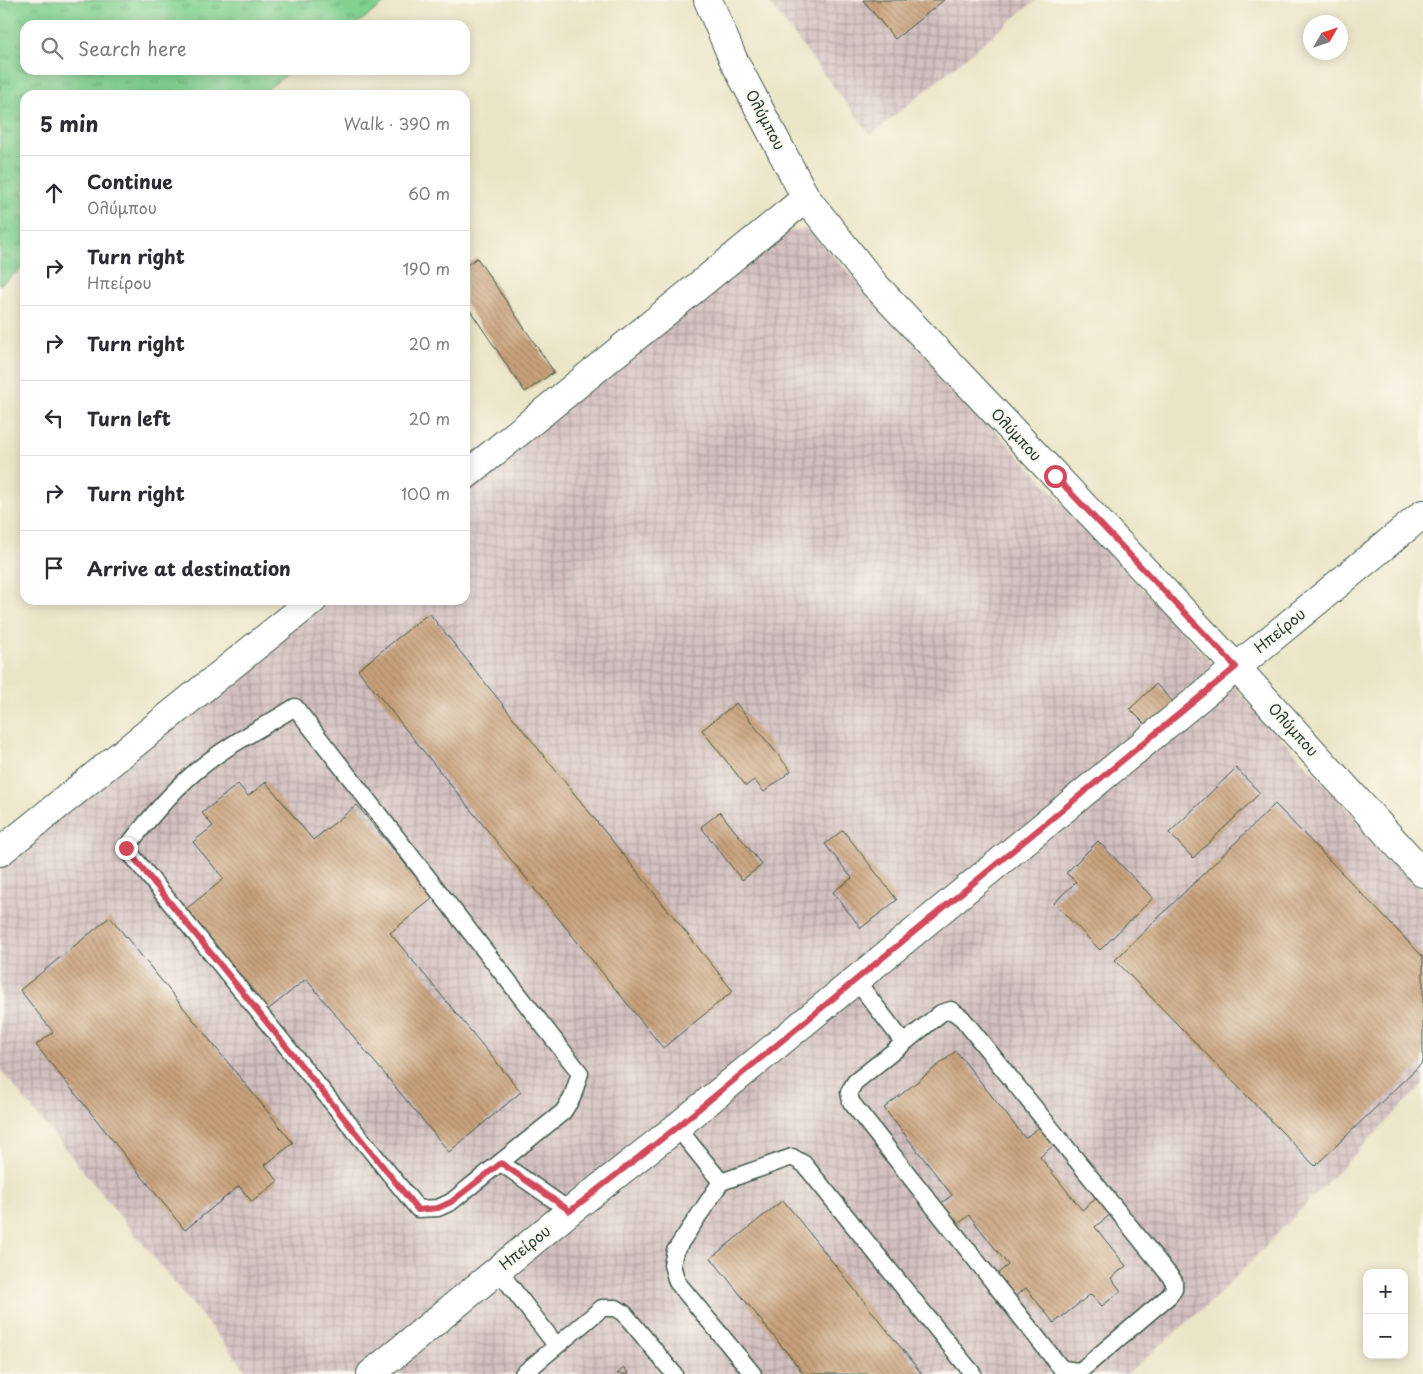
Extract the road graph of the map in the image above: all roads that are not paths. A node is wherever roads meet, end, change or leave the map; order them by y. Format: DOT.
graph roads {
  1 [pos="708,0"];
  2 [pos="806,198"];
  3 [pos="470,472"];
  4 [pos="1423,514"];
  5 [pos="307,605"];
  6 [pos="1236,667"];
  7 [pos="0,852"];
  8 [pos="1423,873"];
  9 [pos="855,979"];
  10 [pos="904,1043"];
  11 [pos="677,1127"];
  12 [pos="501,1163"];
  13 [pos="721,1182"];
  14 [pos="570,1211"];
  15 [pos="498,1270"];
  16 [pos="556,1345"];
  17 [pos="371,1374"];
  18 [pos="523,1374"];
  19 [pos="674,1374"];
  20 [pos="753,1374"];
  21 [pos="973,1374"];
  1 -- 2 [label="street, Ολύμπου"];
  2 -- 3 [label="street"];
  2 -- 6 [label="street, Ολύμπου"];
  4 -- 6 [label="street, Ηπείρου"];
  5 -- 7 [label="street"];
  6 -- 8 [label="street, Ολύμπου"];
  6 -- 9 [label="street, Ηπείρου"];
  9 -- 10 [label="lane"];
  9 -- 11 [label="street, Ηπείρου"];
  10 -- 10 [label="lane"];
  11 -- 13 [label="lane"];
  11 -- 14 [label="street, Ηπείρου"];
  12 -- 12 [label="lane"];
  12 -- 14 [label="lane"];
  13 -- 20 [label="lane"];
  13 -- 21 [label="lane"];
  14 -- 15 [label="street, Ηπείρου"];
  15 -- 16 [label="lane"];
  15 -- 17 [label="street, Ηπείρου"];
  16 -- 18 [label="lane"];
  16 -- 19 [label="lane"];
}
